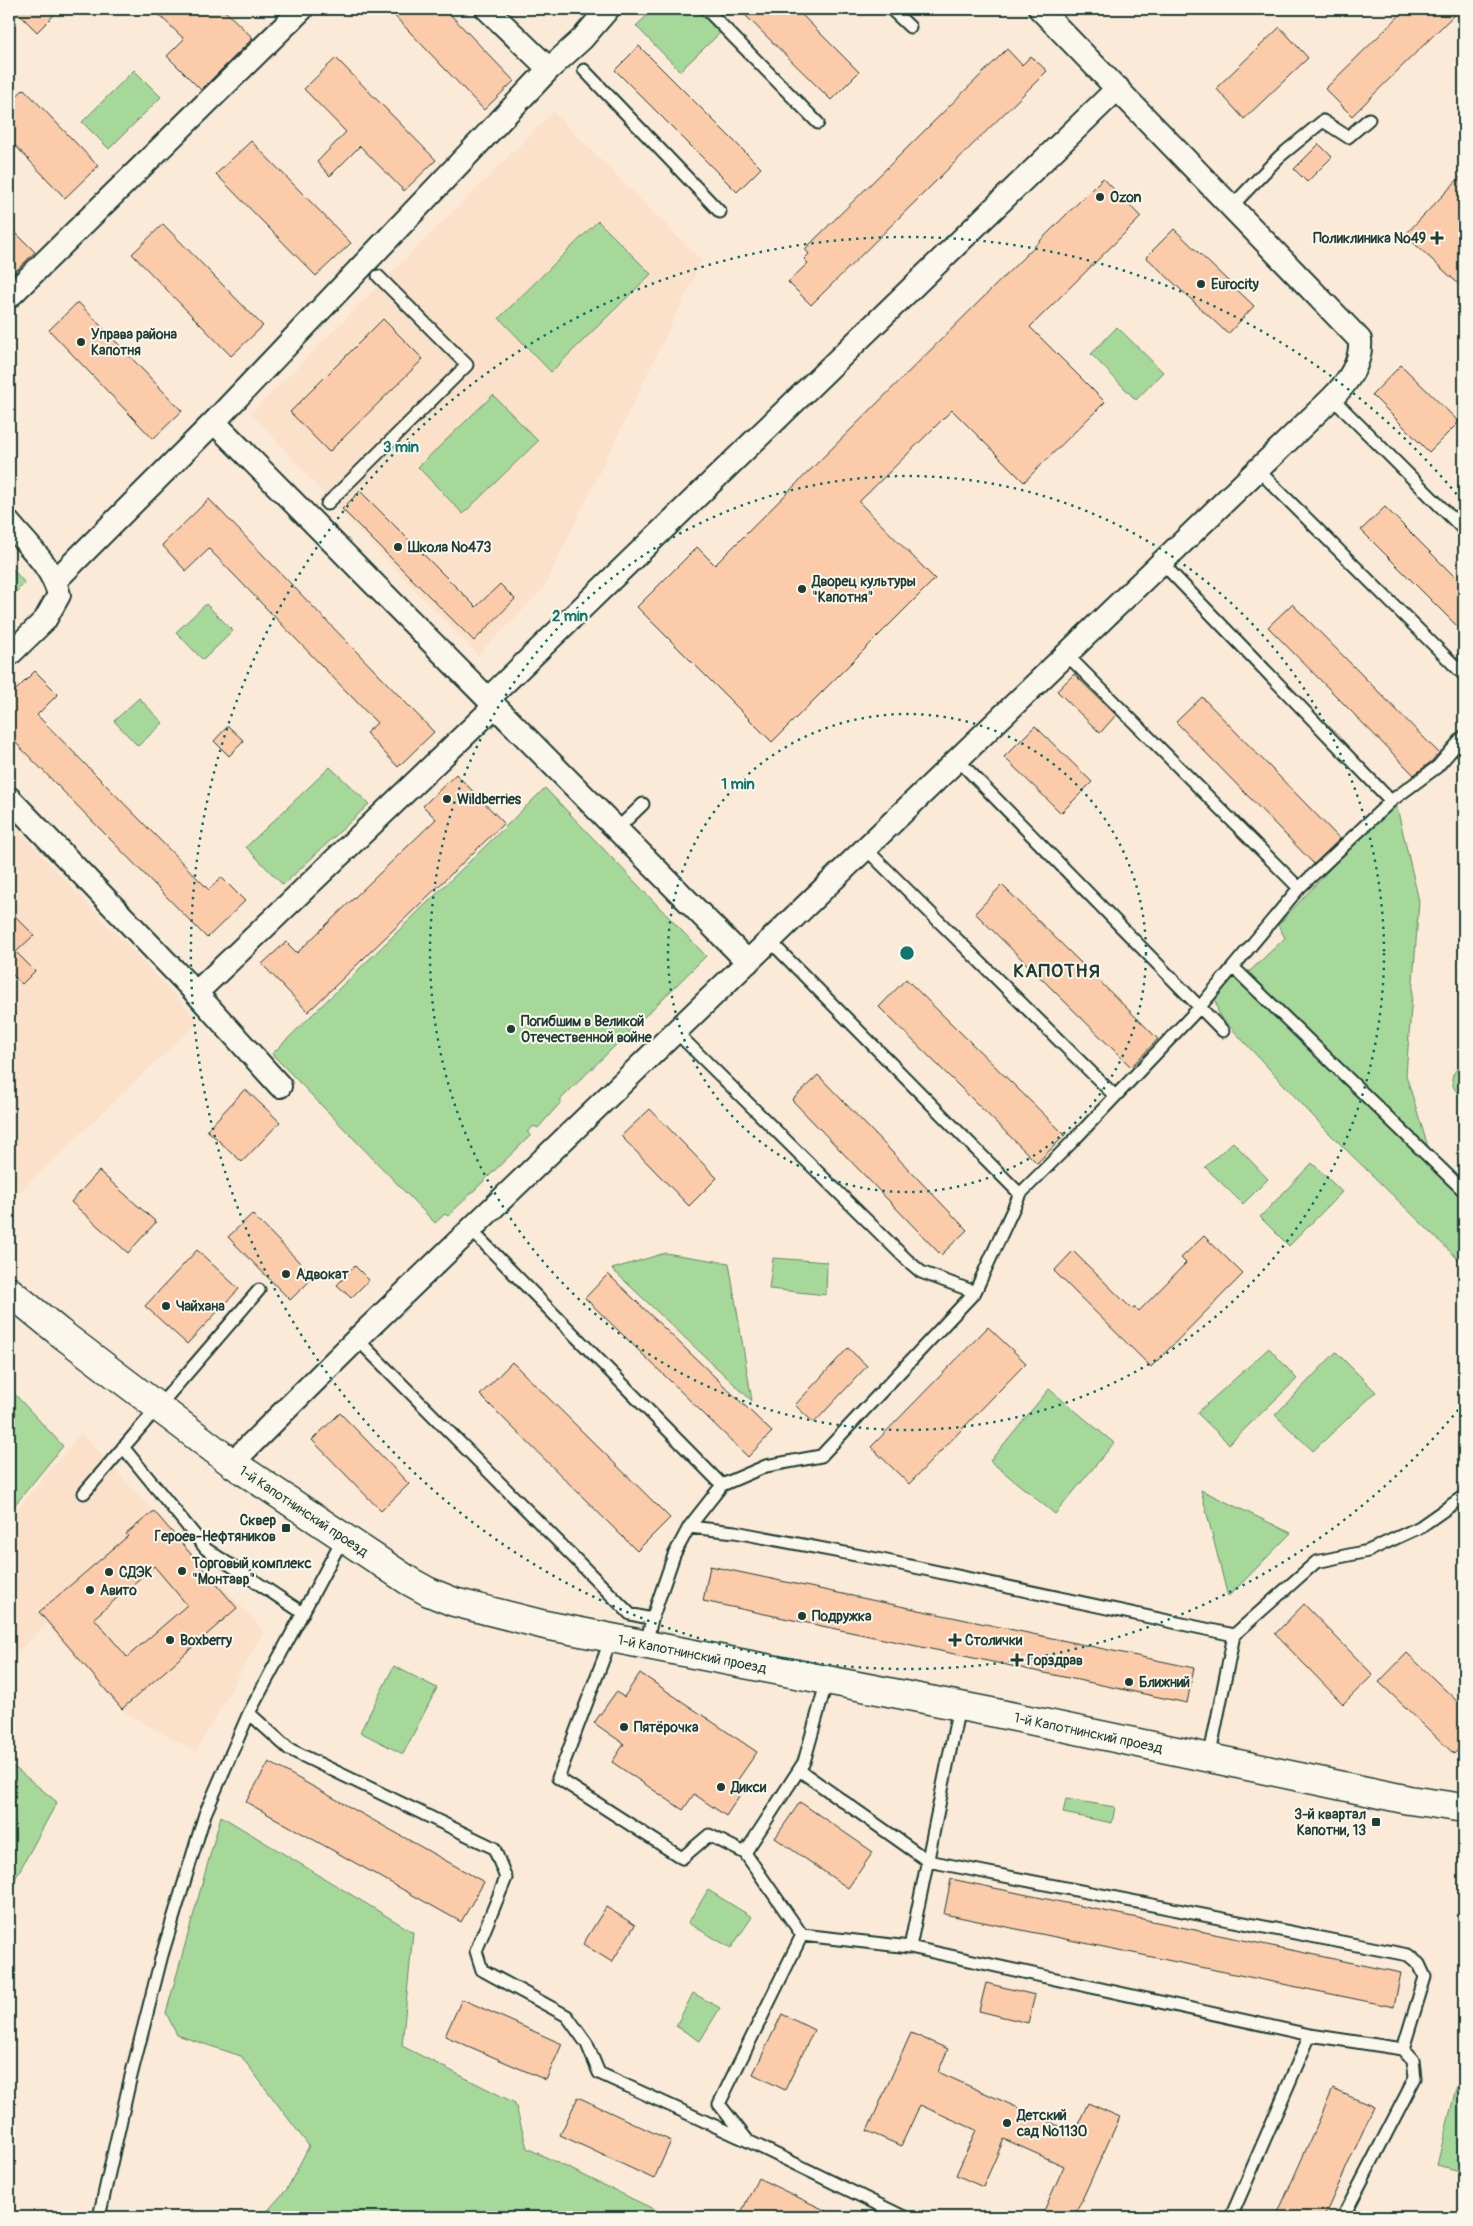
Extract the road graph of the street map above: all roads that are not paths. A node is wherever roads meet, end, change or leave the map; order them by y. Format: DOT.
graph roads {
  1 [pos="302,9"];
  2 [pos="487,9"];
  3 [pos="608,9"];
  4 [pos="706,9"];
  5 [pos="892,9"];
  6 [pos="1040,9"];
  7 [pos="910,27"];
  8 [pos="549,69"];
  9 [pos="584,70"];
  10 [pos="1118,88"];
  11 [pos="1369,119"];
  12 [pos="818,123"];
  13 [pos="1232,206"];
  14 [pos="720,212"];
  15 [pos="378,276"];
  16 [pos="9,296"];
  17 [pos="1332,398"];
  18 [pos="214,422"];
  19 [pos="1258,470"];
  20 [pos="327,504"];
  21 [pos="1464,512"];
  22 [pos="1455,521"];
  23 [pos="9,523"];
  24 [pos="1464,530"];
  25 [pos="1162,563"];
  26 [pos="55,581"];
  27 [pos="9,655"];
  28 [pos="1067,655"];
  29 [pos="1464,676"];
  30 [pos="491,703"];
  31 [pos="1464,736"];
  32 [pos="958,761"];
  33 [pos="9,798"];
  34 [pos="1391,801"];
  35 [pos="643,804"];
  36 [pos="617,829"];
  37 [pos="866,849"];
  38 [pos="1300,888"];
  39 [pos="770,941"];
  40 [pos="748,962"];
  41 [pos="1234,967"];
  42 [pos="196,994"];
  43 [pos="1198,1008"];
  44 [pos="676,1032"];
  45 [pos="1223,1032"];
  46 [pos="280,1086"];
  47 [pos="1115,1096"];
  48 [pos="1464,1191"];
  49 [pos="1020,1194"];
  50 [pos="471,1230"];
  51 [pos="259,1290"];
  52 [pos="9,1291"];
  53 [pos="975,1292"];
  54 [pos="357,1340"];
  55 [pos="158,1407"];
  56 [pos="123,1447"];
  57 [pos="232,1464"];
  58 [pos="722,1485"];
  59 [pos="84,1493"];
  60 [pos="1464,1496"];
  61 [pos="689,1527"];
  62 [pos="343,1538"];
  63 [pos="303,1614"];
  64 [pos="652,1619"];
  65 [pos="1234,1635"];
  66 [pos="611,1639"];
  67 [pos="646,1645"];
  68 [pos="827,1680"];
  69 [pos="959,1707"];
  70 [pos="249,1714"];
  71 [pos="1208,1758"];
  72 [pos="799,1770"];
  73 [pos="1464,1808"];
  74 [pos="745,1852"];
  75 [pos="928,1861"];
  76 [pos="802,1935"];
  77 [pos="910,1947"];
  78 [pos="1310,2035"];
  79 [pos="1403,2049"];
  80 [pos="748,2141"];
  81 [pos="99,2217"];
  82 [pos="904,2217"];
  83 [pos="1231,2217"];
  84 [pos="1343,2217"];
  1 -- 16 [label="street"];
  2 -- 8 [label="street"];
  3 -- 8 [label="street"];
  4 -- 12 [label="lane"];
  5 -- 7 [label="lane"];
  6 -- 10 [label="street"];
  8 -- 18 [label="street"];
  9 -- 14 [label="lane"];
  10 -- 13 [label="street"];
  10 -- 30 [label="street"];
  11 -- 13 [label="lane"];
  13 -- 17 [label="street"];
  15 -- 20 [label="lane"];
  17 -- 19 [label="street"];
  17 -- 22 [label="lane"];
  18 -- 26 [label="street"];
  18 -- 30 [label="street"];
  19 -- 25 [label="street"];
  19 -- 29 [label="lane"];
  21 -- 22 [label="lane"];
  22 -- 24 [label="lane"];
  23 -- 26 [label="street"];
  25 -- 28 [label="street"];
  25 -- 34 [label="lane"];
  26 -- 27 [label="street"];
  28 -- 32 [label="street"];
  28 -- 38 [label="lane"];
  30 -- 36 [label="street"];
  30 -- 42 [label="street"];
  31 -- 34 [label="lane"];
  32 -- 37 [label="street"];
  32 -- 43 [label="lane"];
  33 -- 42 [label="street"];
  34 -- 38 [label="lane"];
  35 -- 36 [label="lane"];
  36 -- 40 [label="street"];
  37 -- 39 [label="street"];
  37 -- 47 [label="lane"];
  38 -- 41 [label="lane"];
  39 -- 40 [label="street"];
  39 -- 49 [label="lane"];
  40 -- 44 [label="street"];
  41 -- 43 [label="lane"];
  41 -- 48 [label="lane"];
  42 -- 46 [label="street"];
  43 -- 45 [label="lane"];
  43 -- 47 [label="lane"];
  44 -- 50 [label="street"];
  44 -- 53 [label="lane"];
  47 -- 49 [label="lane"];
  49 -- 53 [label="lane"];
  50 -- 54 [label="street"];
  50 -- 58 [label="lane"];
  51 -- 55 [label="lane"];
  52 -- 55 [label="street, 1-й Капотнинский проезд"];
  53 -- 58 [label="lane"];
  54 -- 57 [label="street"];
  54 -- 64 [label="lane"];
  55 -- 56 [label="lane"];
  55 -- 57 [label="street, 1-й Капотнинский проезд"];
  56 -- 59 [label="lane"];
  56 -- 63 [label="lane"];
  57 -- 62 [label="street, 1-й Капотнинский проезд"];
  58 -- 61 [label="lane"];
  60 -- 65 [label="lane"];
  61 -- 64 [label="lane"];
  61 -- 65 [label="lane"];
  62 -- 63 [label="lane"];
  62 -- 66 [label="street, 1-й Капотнинский проезд"];
  63 -- 70 [label="lane"];
  64 -- 67 [label="lane"];
  65 -- 71 [label="lane"];
  66 -- 67 [label="street, 1-й Капотнинский проезд"];
  66 -- 74 [label="lane"];
  67 -- 68 [label="street, 1-й Капотнинский проезд"];
  68 -- 69 [label="street, 1-й Капотнинский проезд"];
  68 -- 72 [label="lane"];
  69 -- 71 [label="street, 1-й Капотнинский проезд"];
  69 -- 75 [label="lane"];
  70 -- 80 [label="lane"];
  70 -- 81 [label="lane"];
  71 -- 73 [label="street, 1-й Капотнинский проезд"];
  72 -- 74 [label="lane"];
  72 -- 75 [label="lane"];
  74 -- 76 [label="lane"];
  75 -- 77 [label="lane"];
  75 -- 79 [label="lane"];
  76 -- 77 [label="lane"];
  76 -- 80 [label="lane"];
  77 -- 78 [label="lane"];
  78 -- 79 [label="lane"];
  78 -- 83 [label="lane"];
  79 -- 84 [label="lane"];
  80 -- 82 [label="lane"];
}
